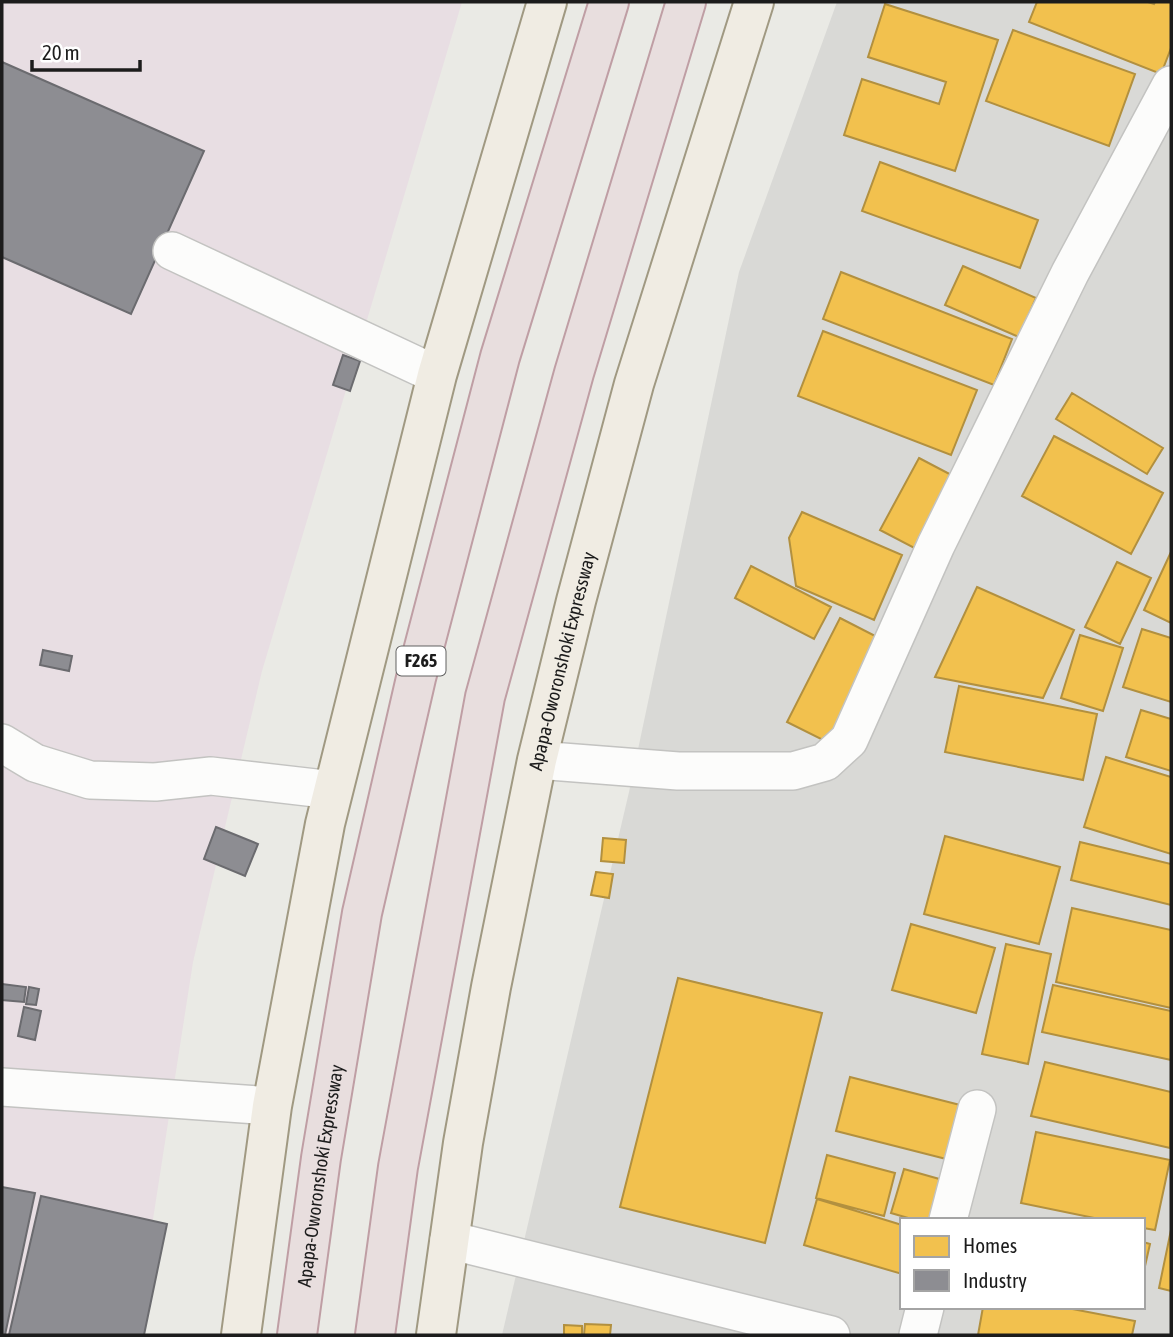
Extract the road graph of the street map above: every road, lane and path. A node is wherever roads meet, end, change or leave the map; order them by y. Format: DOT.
graph roads {
  1 [pos="547,2"];
  2 [pos="610,2"];
  3 [pos="686,2"];
  4 [pos="754,2"];
  5 [pos="1171,85"];
  6 [pos="172,251"];
  7 [pos="437,375"];
  8 [pos="2,743"];
  9 [pos="537,760"];
  10 [pos="333,790"];
  11 [pos="2,1087"];
  12 [pos="272,1106"];
  13 [pos="977,1109"];
  14 [pos="949,1218"];
  15 [pos="449,1240"];
  16 [pos="924,1309"];
  17 [pos="241,1335"];
  18 [pos="297,1335"];
  19 [pos="375,1335"];
  20 [pos="436,1335"];
  21 [pos="831,1335"];
  22 [pos="918,1335"];
  1 -- 7 [label="main road"];
  2 -- 18 [label="highway, Apapa-Oworonshoki Expressway / F265"];
  3 -- 19 [label="highway"];
  4 -- 9 [label="main road, Apapa-Oworonshoki Expressway"];
  5 -- 9 [label="street"];
  6 -- 7 [label="street"];
  7 -- 10 [label="main road"];
  8 -- 10 [label="street"];
  9 -- 15 [label="main road, Apapa-Oworonshoki Expressway"];
  10 -- 12 [label="main road"];
  11 -- 12 [label="street"];
  12 -- 17 [label="main road"];
  13 -- 14 [label="street"];
  15 -- 20 [label="main road, Apapa-Oworonshoki Expressway"];
  15 -- 21 [label="street"];
  16 -- 22 [label="street"];
}
